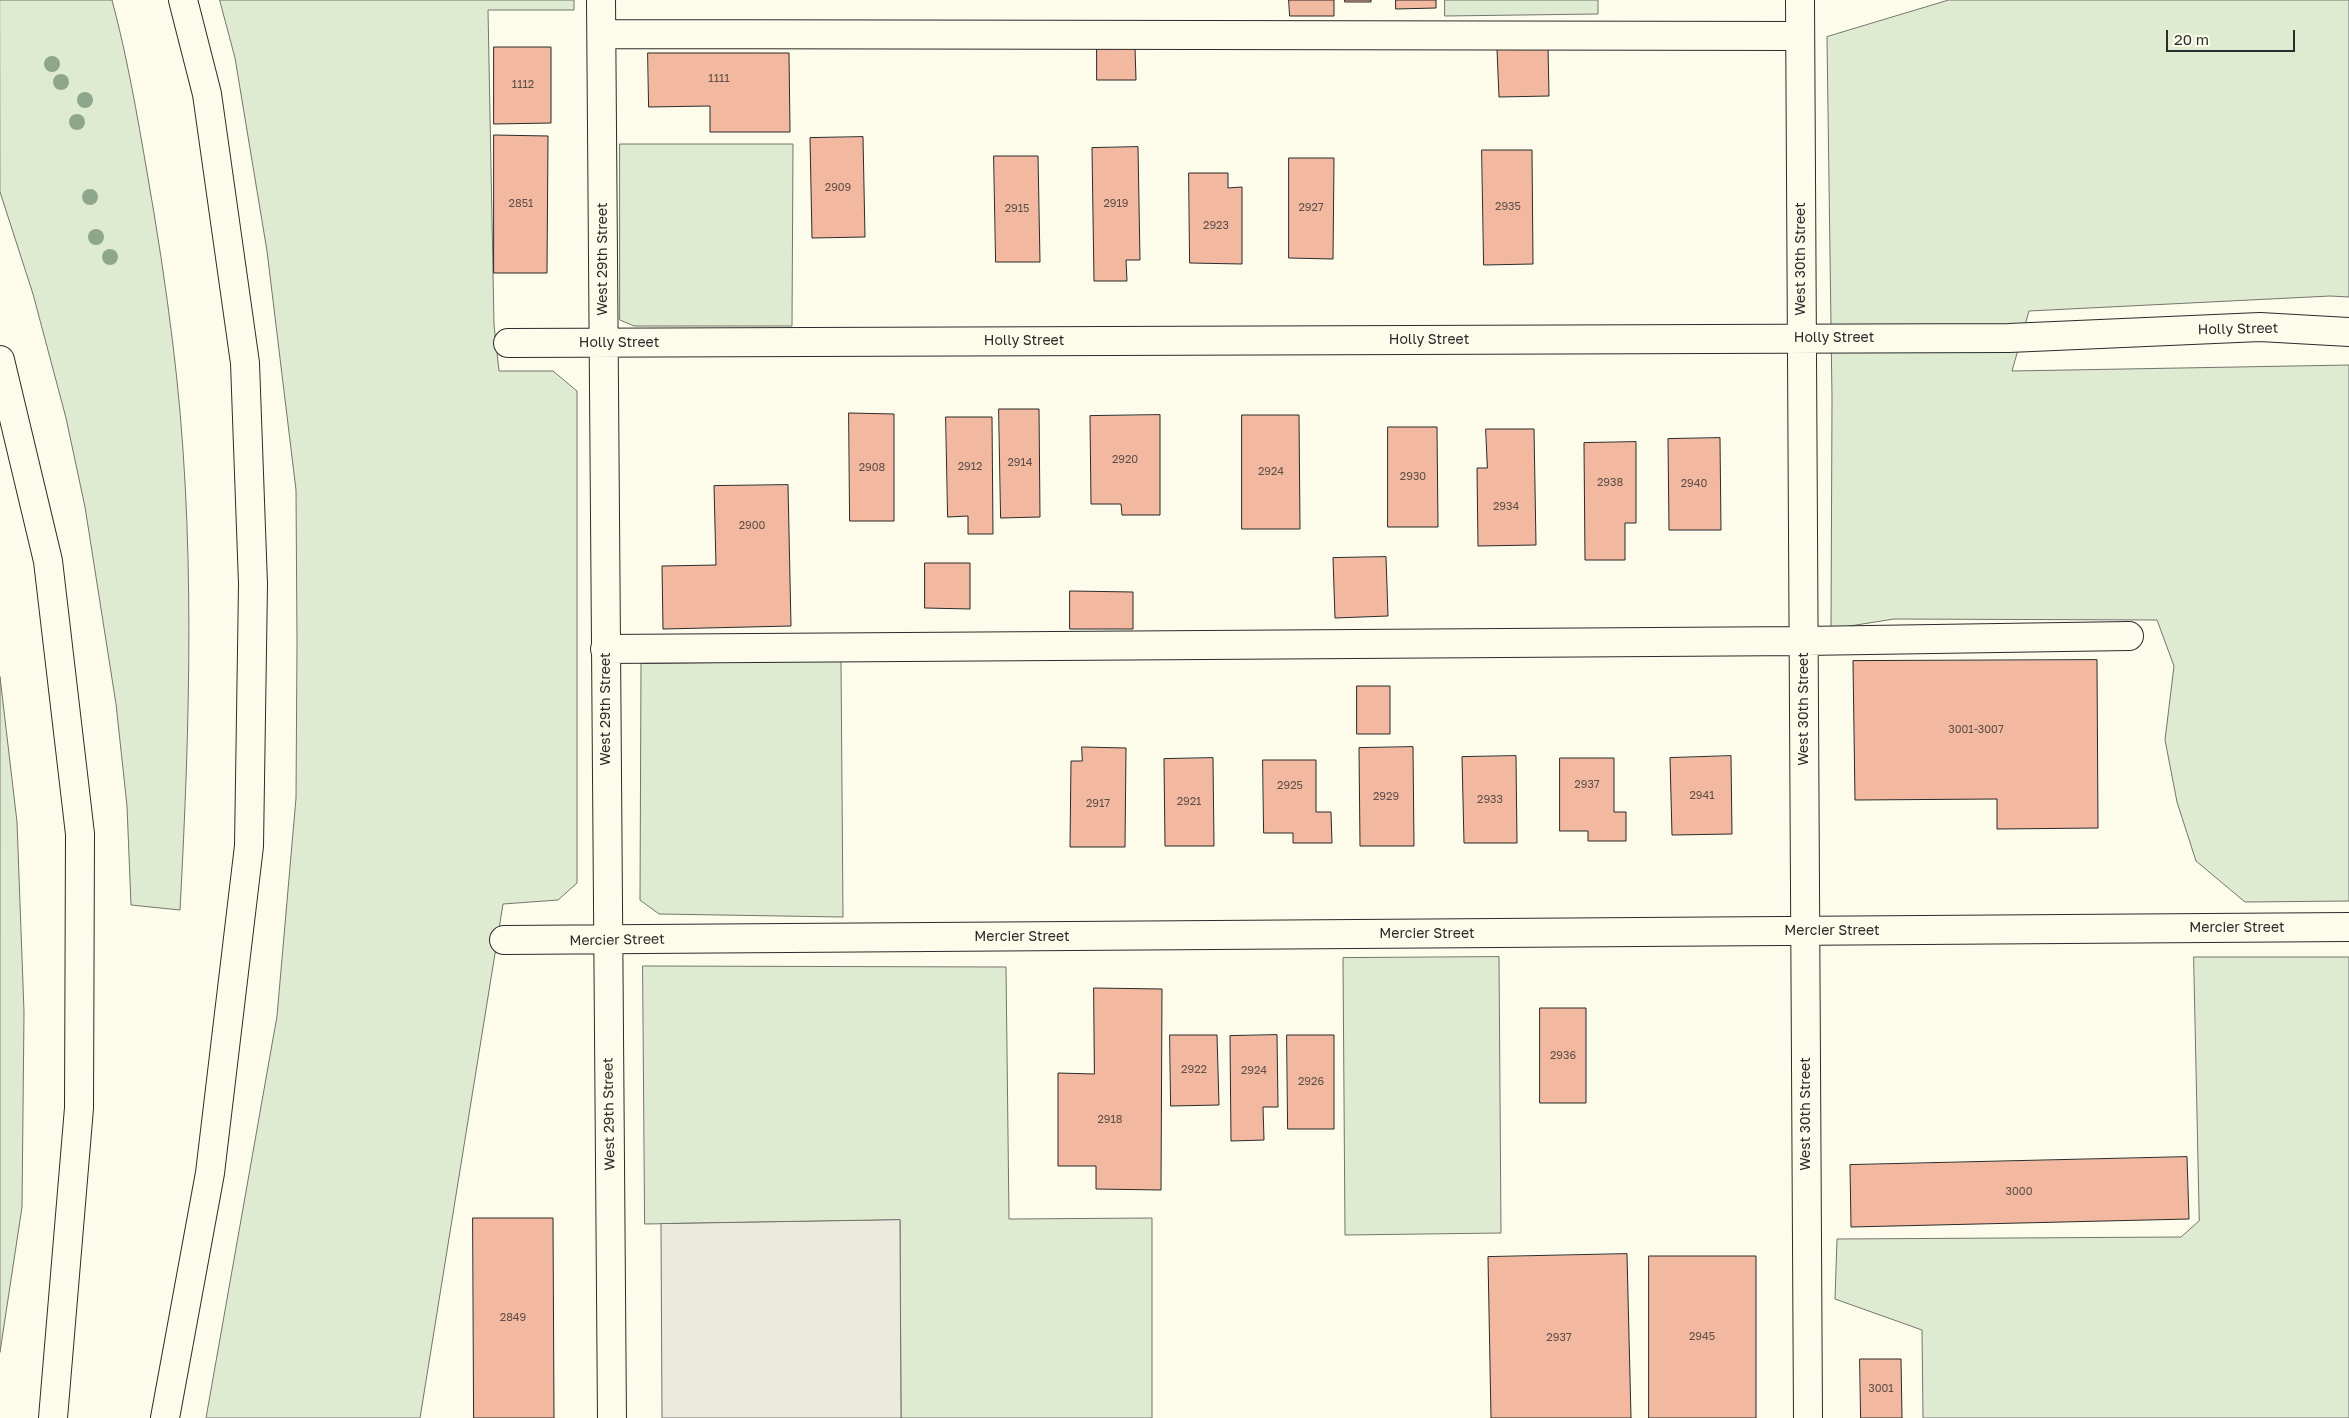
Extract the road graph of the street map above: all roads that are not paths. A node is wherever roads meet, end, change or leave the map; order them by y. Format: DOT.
graph roads {
  1 [pos="183,0"];
  2 [pos="601,0"];
  3 [pos="1800,0"];
  4 [pos="602,34"];
  5 [pos="1800,36"];
  6 [pos="2349,332"];
  7 [pos="1802,338"];
  8 [pos="603,343"];
  9 [pos="508,344"];
  10 [pos="0,360"];
  11 [pos="2129,636"];
  12 [pos="1804,641"];
  13 [pos="605,648"];
  14 [pos="2349,927"];
  15 [pos="1805,932"];
  16 [pos="504,940"];
  17 [pos="608,940"];
  18 [pos="53,1418"];
  19 [pos="165,1418"];
  20 [pos="612,1418"];
  21 [pos="1808,1418"];
  1 -- 19 [label="main road"];
  2 -- 4 [label="main road, West 29th Street"];
  3 -- 5 [label="main road, West 30th Street"];
  4 -- 5 [label="main road"];
  4 -- 8 [label="main road, West 29th Street"];
  5 -- 7 [label="main road, West 30th Street"];
  6 -- 7 [label="main road, Holly Street"];
  7 -- 8 [label="main road, Holly Street"];
  7 -- 12 [label="main road, West 30th Street"];
  8 -- 9 [label="main road, Holly Street"];
  8 -- 13 [label="main road, West 29th Street"];
  10 -- 18 [label="main road"];
  11 -- 12 [label="main road"];
  12 -- 13 [label="main road"];
  12 -- 15 [label="main road, West 30th Street"];
  13 -- 17 [label="main road, West 29th Street"];
  14 -- 15 [label="main road, Mercier Street"];
  15 -- 17 [label="main road, Mercier Street"];
  15 -- 21 [label="main road, West 30th Street"];
  16 -- 17 [label="main road, Mercier Street"];
  17 -- 20 [label="main road, West 29th Street"];
}
